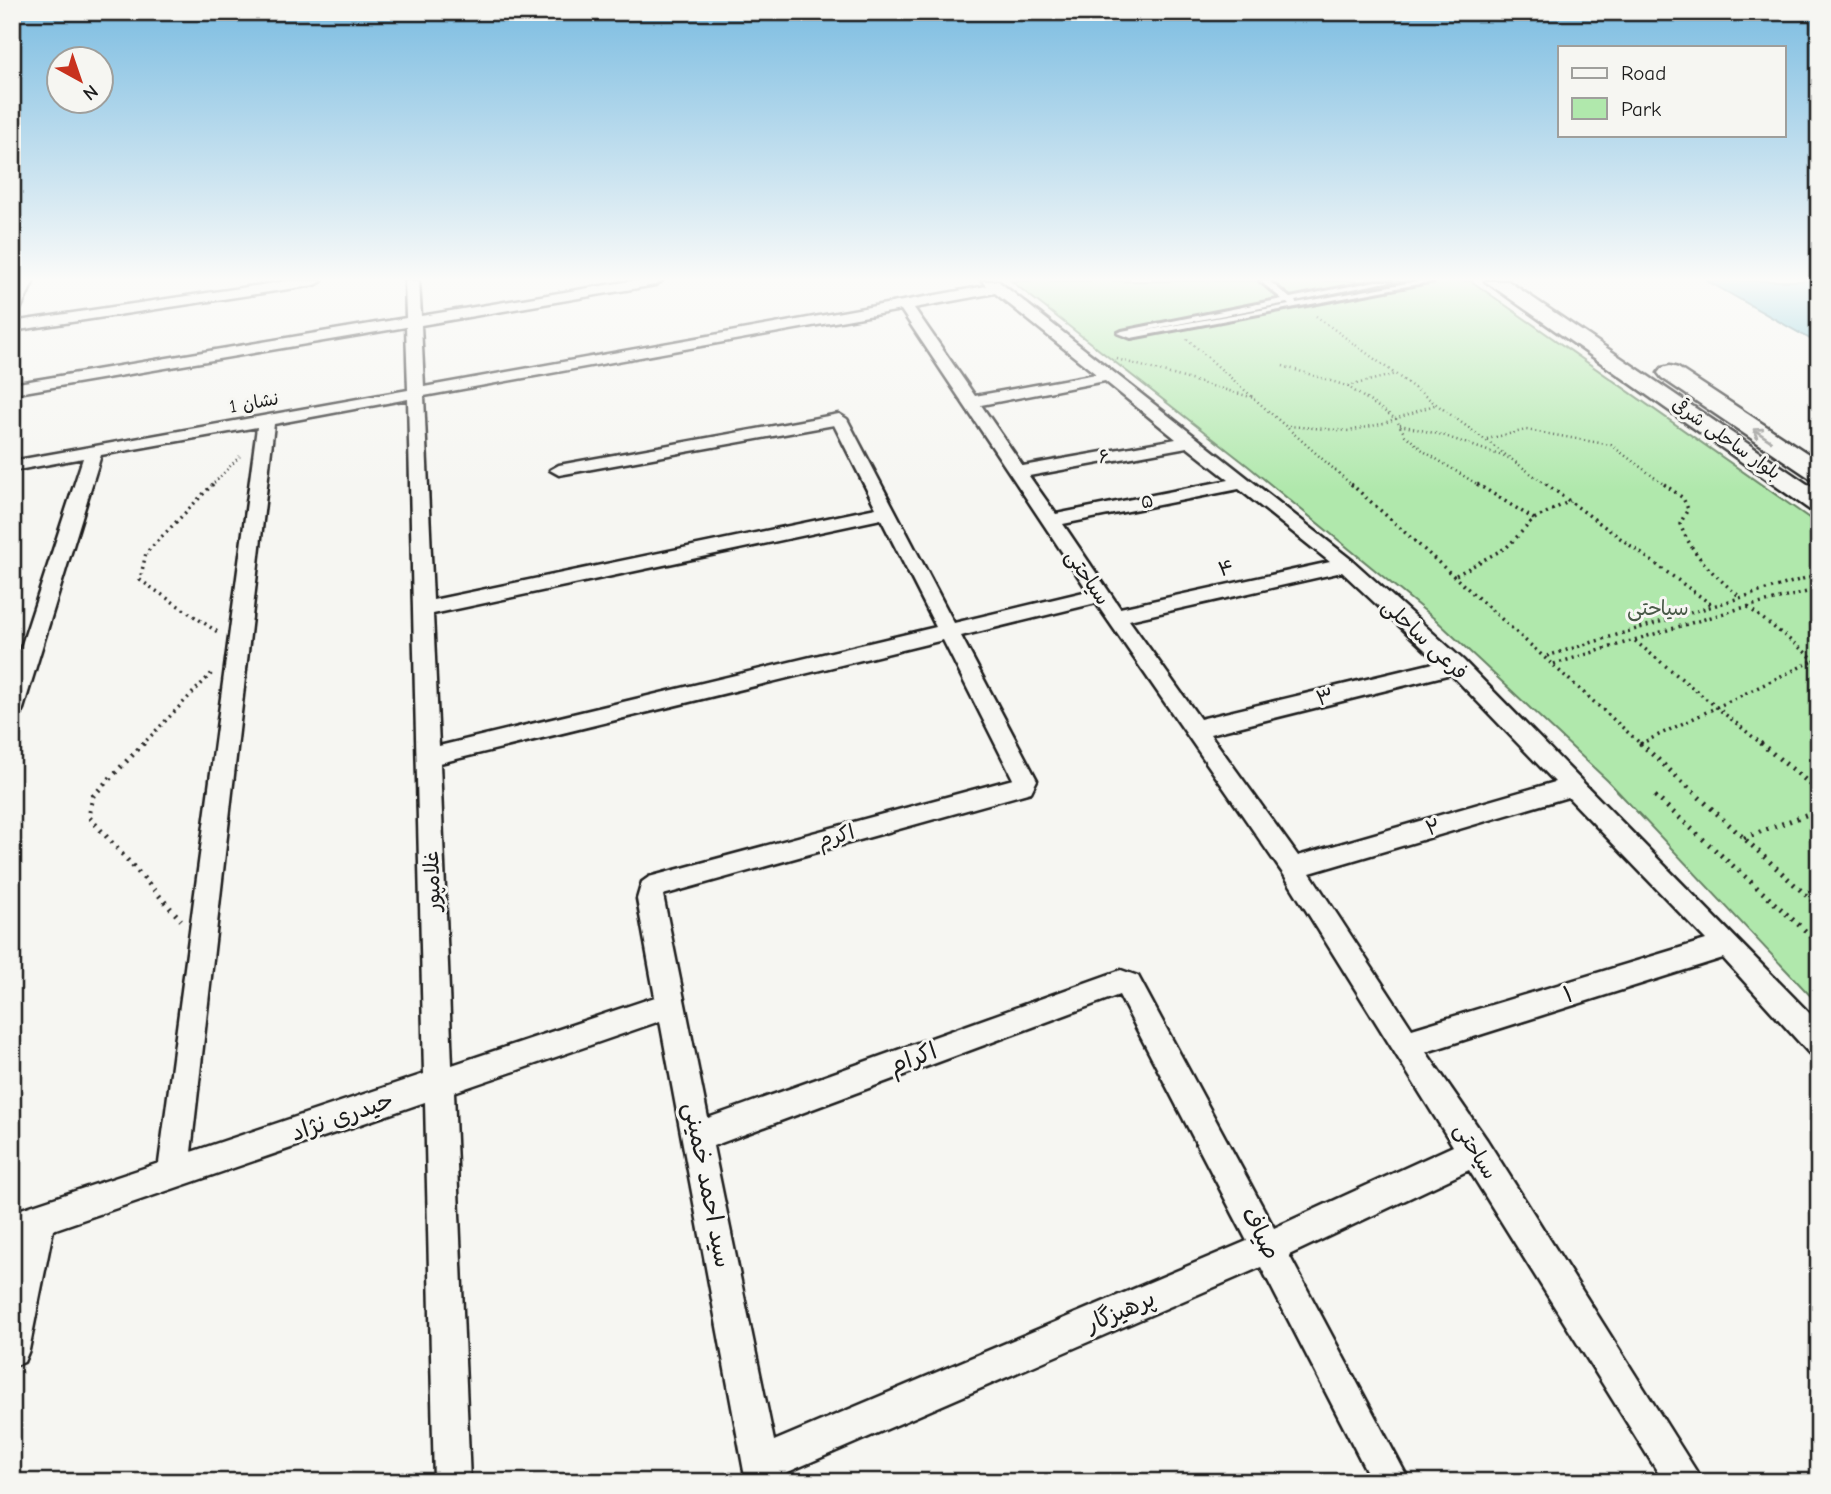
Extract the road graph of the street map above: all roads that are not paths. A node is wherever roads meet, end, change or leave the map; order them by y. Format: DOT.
graph roads {
  1 [pos="241,351"];
  2 [pos="414,351"];
  3 [pos="648,351"];
  4 [pos="936,351"];
  5 [pos="1087,351"];
  6 [pos="1596,351"];
  7 [pos="1647,358"];
  8 [pos="1109,366"];
  9 [pos="12,389"];
  10 [pos="416,393"];
  11 [pos="969,402"];
  12 [pos="265,426"];
  13 [pos="1191,441"];
  14 [pos="94,451"];
  15 [pos="12,466"];
  16 [pos="559,470"];
  17 [pos="1819,472"];
  18 [pos="1016,473"];
  19 [pos="1243,482"];
  20 [pos="1819,504"];
  21 [pos="886,512"];
  22 [pos="1051,521"];
  23 [pos="1346,565"];
  24 [pos="1108,605"];
  25 [pos="423,609"];
  26 [pos="948,632"];
  27 [pos="1455,665"];
  28 [pos="12,709"];
  29 [pos="1195,729"];
  30 [pos="428,757"];
  31 [pos="1573,786"];
  32 [pos="1293,868"];
  33 [pos="651,890"];
  34 [pos="1728,944"];
  35 [pos="1128,985"];
  36 [pos="673,1004"];
  37 [pos="1819,1043"];
  38 [pos="1408,1044"];
  39 [pos="439,1083"];
  40 [pos="698,1137"];
  41 [pos="1476,1152"];
  42 [pos="173,1174"];
  43 [pos="26,1223"];
  44 [pos="1268,1248"];
  45 [pos="12,1350"];
  46 [pos="763,1473"];
  47 [pos="452,1482"];
  48 [pos="1392,1482"];
  49 [pos="1685,1482"];
  1 -- 9 [label="street"];
  2 -- 10 [label="street, غلامپور"];
  3 -- 10 [label="street, نشان 1"];
  4 -- 11 [label="street, سیاحتی"];
  5 -- 8 [label="street, فرعی ساحلی"];
  6 -- 20 [label="main road, بلوار ساحلی شرقی"];
  17 -- 7 [label="main road, بلوار ساحلی شرقی, one-way"];
  8 -- 11 [label="street"];
  8 -- 13 [label="street, فرعی ساحلی"];
  10 -- 12 [label="street, نشان 1"];
  10 -- 25 [label="street, غلامپور"];
  11 -- 18 [label="street, سیاحتی"];
  12 -- 14 [label="street, نشان 1"];
  12 -- 42 [label="street"];
  13 -- 18 [label="street, ۶"];
  13 -- 19 [label="street, فرعی ساحلی"];
  14 -- 15 [label="street, نشان 1"];
  14 -- 28 [label="street"];
  16 -- 21 [label="street"];
  18 -- 22 [label="street, سیاحتی"];
  19 -- 22 [label="street, ۵"];
  19 -- 23 [label="street, فرعی ساحلی"];
  21 -- 25 [label="street"];
  21 -- 26 [label="street"];
  22 -- 24 [label="street, سیاحتی"];
  23 -- 24 [label="street, ۴"];
  23 -- 27 [label="street, فرعی ساحلی"];
  24 -- 26 [label="street, ۴"];
  24 -- 29 [label="street, سیاحتی"];
  25 -- 30 [label="street, غلامپور"];
  26 -- 30 [label="street, ۴"];
  26 -- 33 [label="street, اکرم"];
  27 -- 29 [label="street, ۳"];
  27 -- 31 [label="street, فرعی ساحلی"];
  29 -- 32 [label="street, سیاحتی"];
  30 -- 39 [label="street, غلامپور"];
  31 -- 32 [label="street, ۲"];
  31 -- 34 [label="street, فرعی ساحلی"];
  32 -- 38 [label="street, سیاحتی"];
  33 -- 36 [label="street, سید احمد خمینی"];
  34 -- 37 [label="street, فرعی ساحلی"];
  34 -- 38 [label="street, ۱"];
  35 -- 40 [label="street, اکرام"];
  35 -- 44 [label="street, صیاف"];
  36 -- 39 [label="street, حیدری نژاد"];
  36 -- 40 [label="street, سید احمد خمینی"];
  38 -- 41 [label="street, سیاحتی"];
  39 -- 42 [label="street, حیدری نژاد"];
  39 -- 47 [label="street, غلامپور"];
  40 -- 46 [label="street, سید احمد خمینی"];
  41 -- 44 [label="street, پرهیزگار"];
  41 -- 49 [label="street, سیاحتی"];
  42 -- 43 [label="street, حیدری نژاد"];
  43 -- 45 [label="street"];
  44 -- 46 [label="street, پرهیزگار"];
  44 -- 48 [label="street, صیاف"];
}
